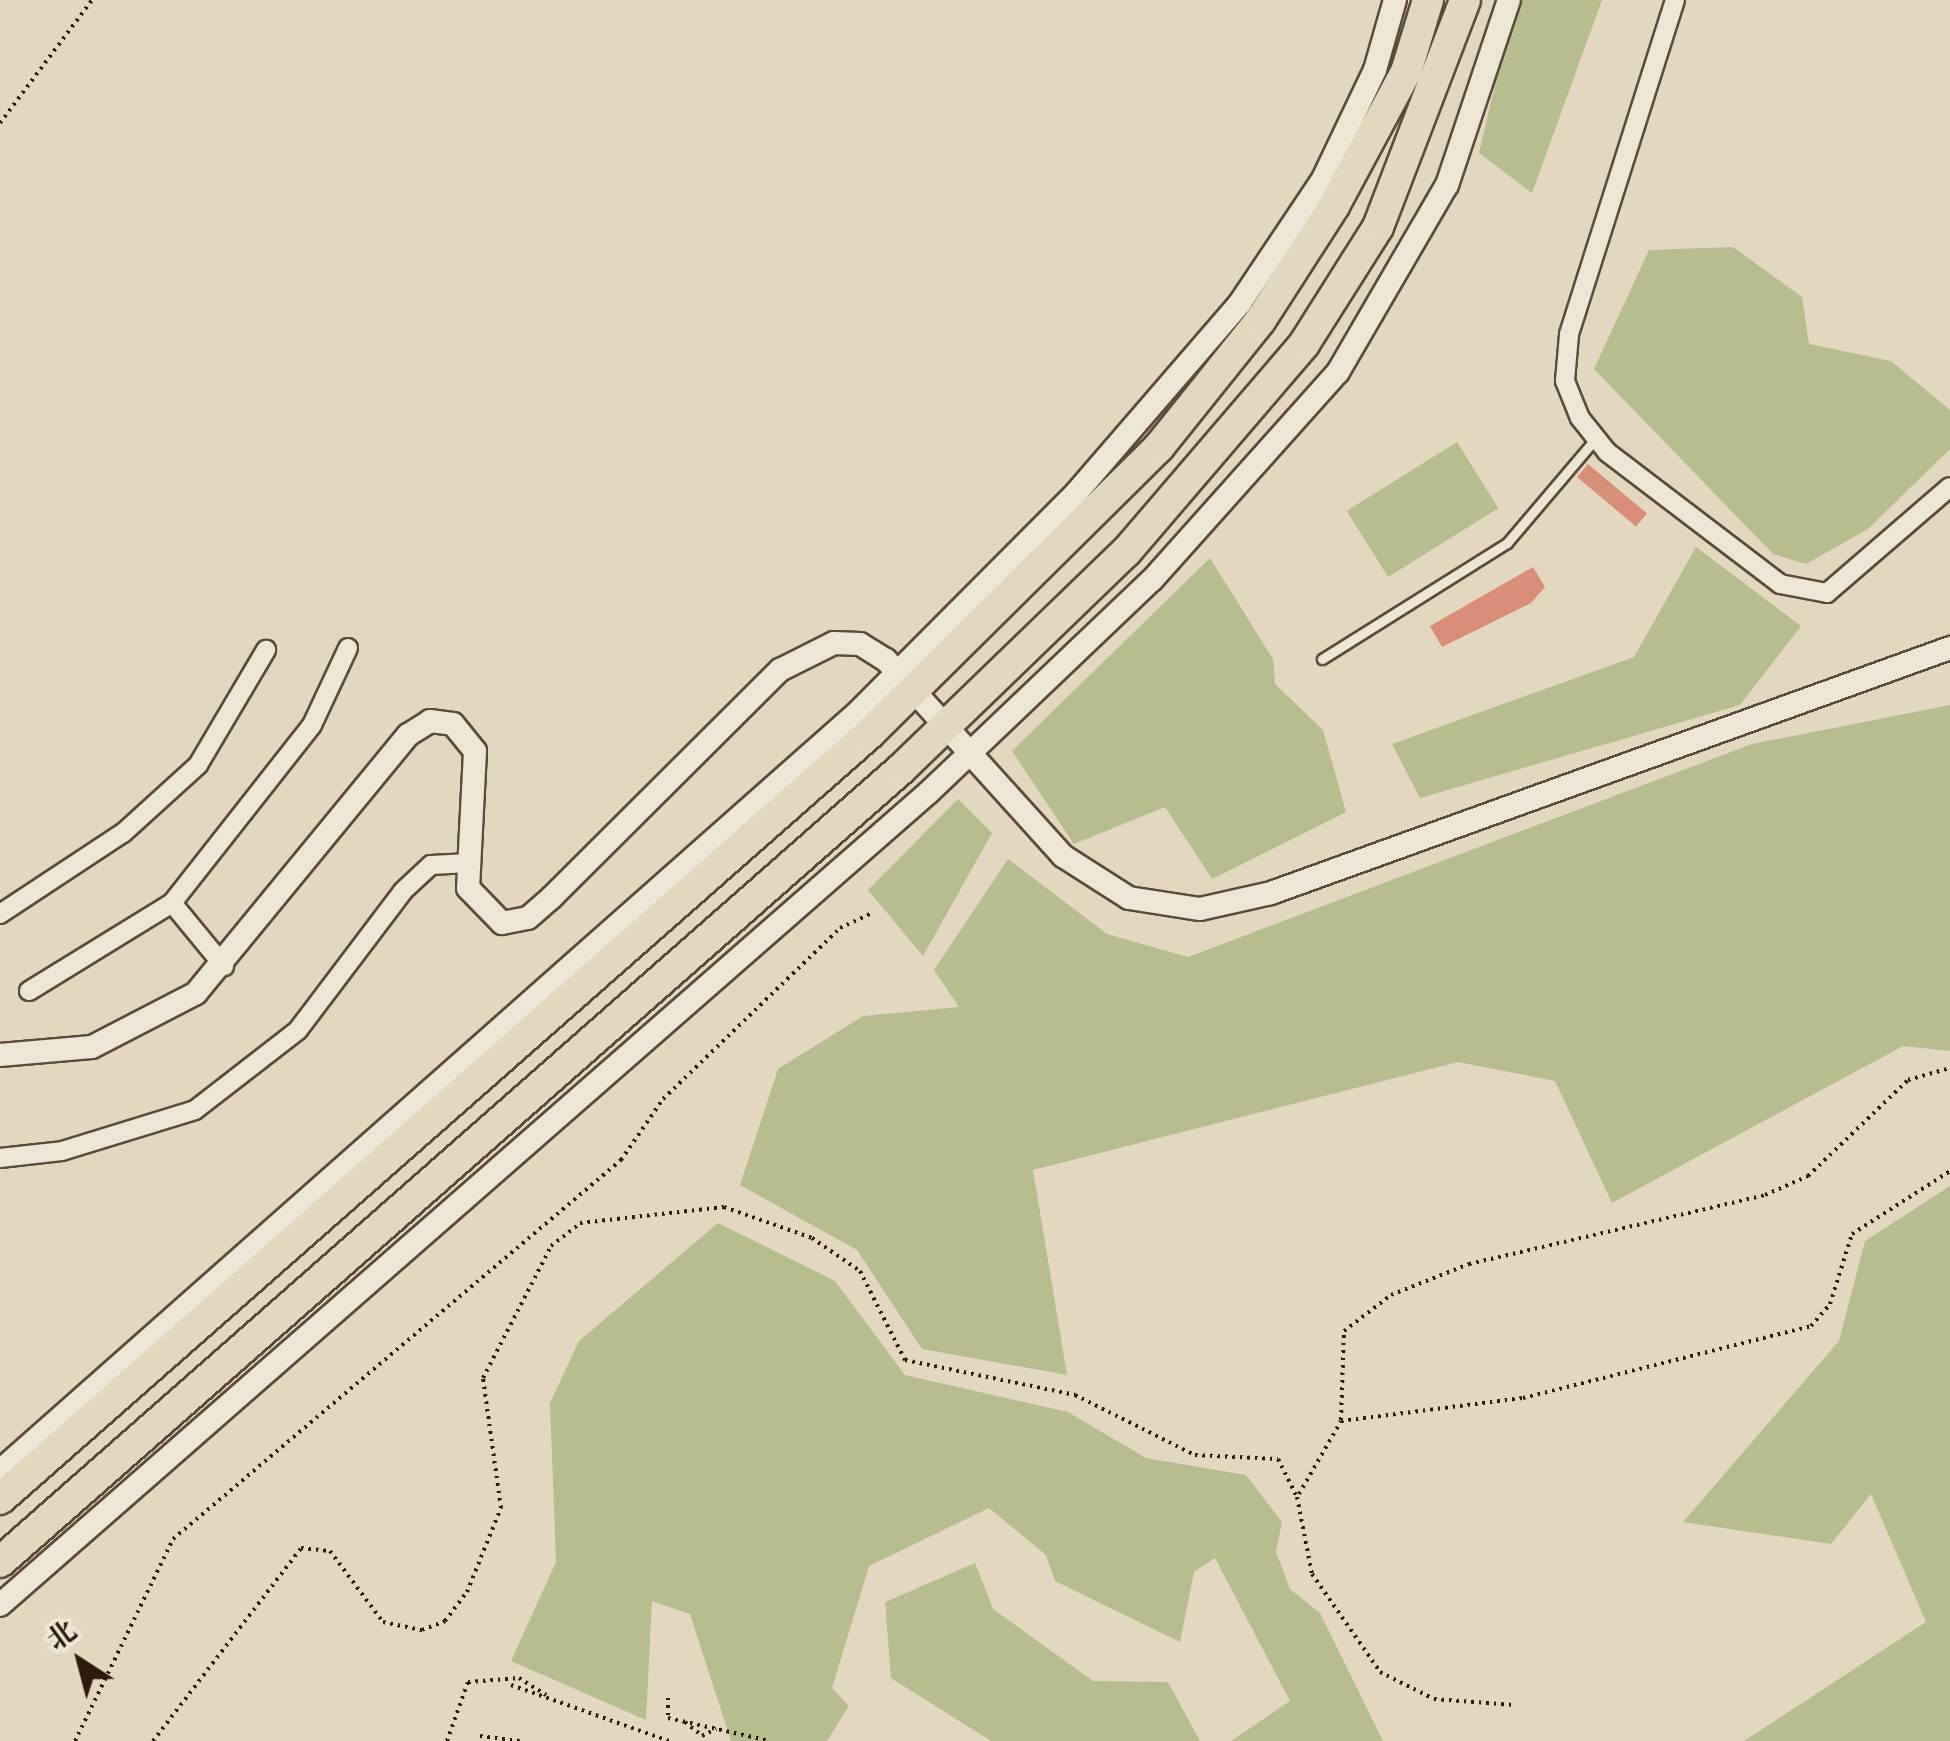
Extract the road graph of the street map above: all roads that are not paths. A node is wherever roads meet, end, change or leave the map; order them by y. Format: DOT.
graph roads {
  1 [pos="1395,0"];
  2 [pos="1428,0"];
  3 [pos="1464,0"];
  4 [pos="1509,0"];
  5 [pos="1675,0"];
  6 [pos="1596,438"];
  7 [pos="1950,487"];
  8 [pos="348,648"];
  9 [pos="1950,648"];
  10 [pos="266,650"];
  11 [pos="1322,660"];
  12 [pos="906,683"];
  13 [pos="947,728"];
  14 [pos="971,754"];
  15 [pos="465,863"];
  16 [pos="172,903"];
  17 [pos="0,914"];
  18 [pos="224,966"];
  19 [pos="29,991"];
  20 [pos="0,1055"];
  21 [pos="0,1158"];
  22 [pos="124,1391"];
  23 [pos="0,1471"];
  24 [pos="0,1500"];
  25 [pos="0,1518"];
  26 [pos="0,1562"];
  27 [pos="0,1605"];
  1 -- 12 [label="street"];
  2 -- 12 [label="highway"];
  3 -- 13 [label="highway"];
  4 -- 14 [label="street"];
  5 -- 6 [label="street"];
  6 -- 7 [label="street"];
  6 -- 11 [label="lane"];
  8 -- 16 [label="street"];
  9 -- 14 [label="street"];
  10 -- 17 [label="street"];
  12 -- 13 [label="street"];
  12 -- 15 [label="street"];
  12 -- 22 [label="highway"];
  12 -- 23 [label="street"];
  13 -- 14 [label="street"];
  13 -- 26 [label="highway"];
  14 -- 27 [label="street"];
  15 -- 18 [label="street"];
  15 -- 21 [label="street"];
  16 -- 18 [label="street"];
  16 -- 19 [label="street"];
  18 -- 20 [label="street"];
  22 -- 24 [label="highway"];
  22 -- 25 [label="highway"];
}
